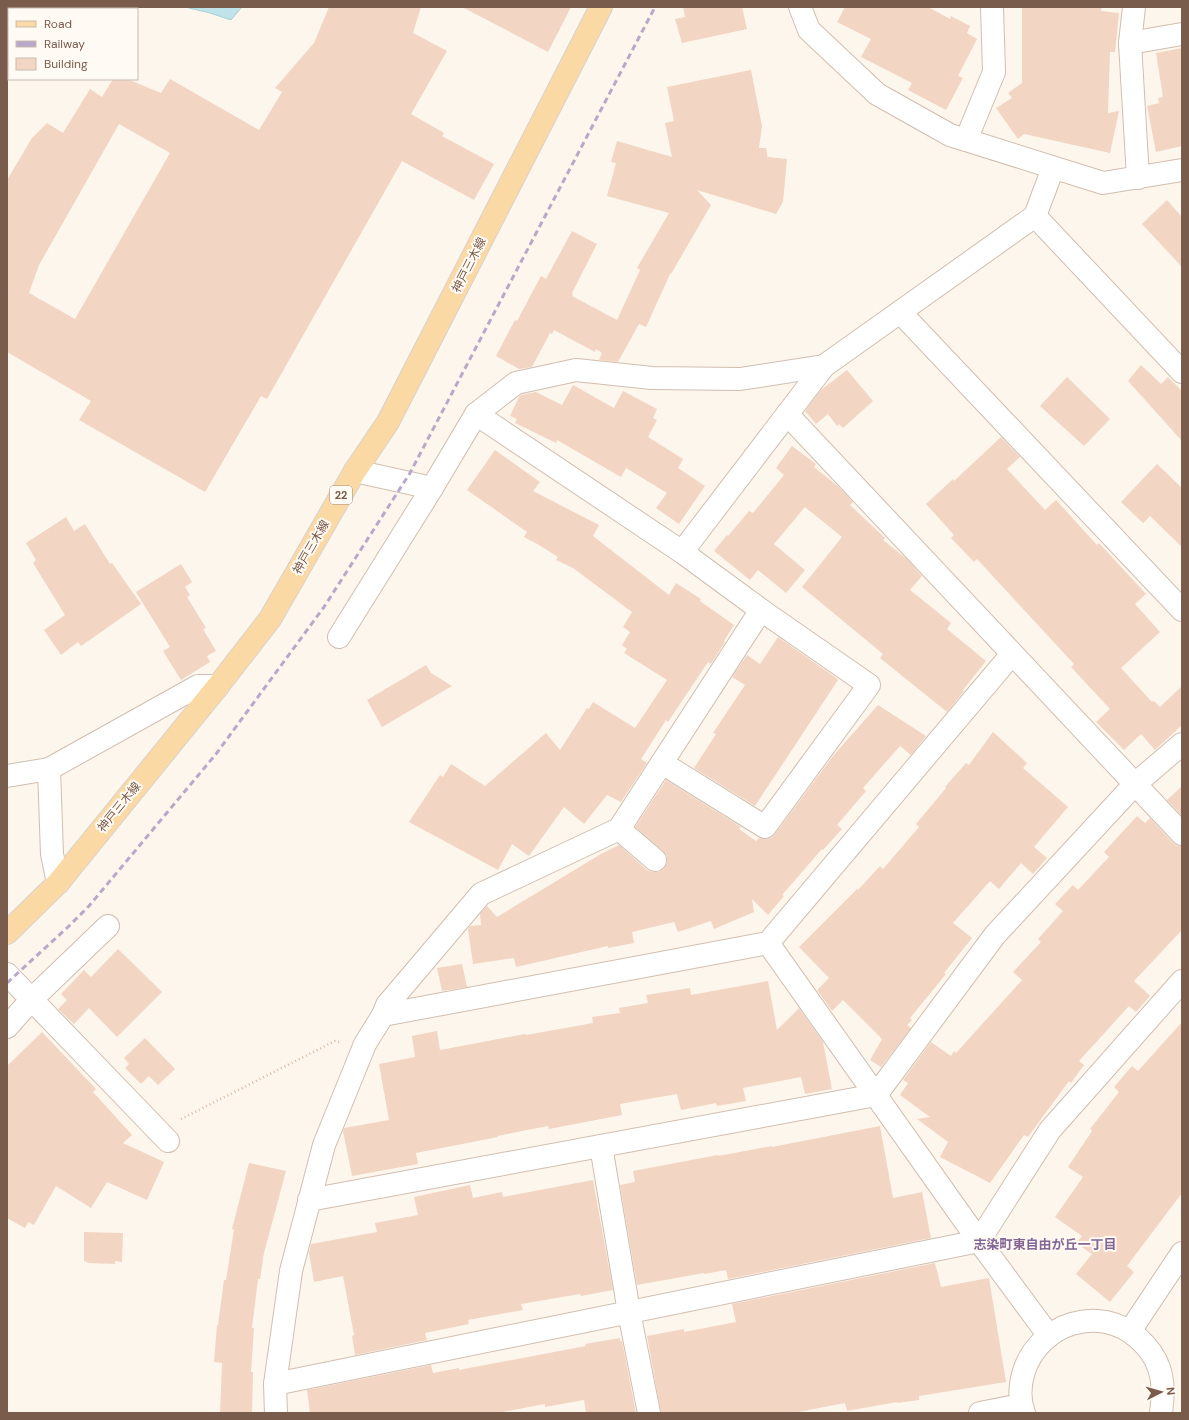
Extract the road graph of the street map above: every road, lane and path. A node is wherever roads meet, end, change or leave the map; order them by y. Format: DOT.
graph roads {
  1 [pos="601,7"];
  2 [pos="800,7"];
  3 [pos="992,7"];
  4 [pos="1134,7"];
  5 [pos="1182,34"];
  6 [pos="1130,43"];
  7 [pos="966,140"];
  8 [pos="1054,168"];
  9 [pos="1182,170"];
  10 [pos="1138,178"];
  11 [pos="1035,216"];
  12 [pos="900,312"];
  13 [pos="824,366"];
  14 [pos="1182,372"];
  15 [pos="476,414"];
  16 [pos="787,414"];
  17 [pos="355,471"];
  18 [pos="432,488"];
  19 [pos="682,552"];
  20 [pos="761,610"];
  21 [pos="1182,610"];
  22 [pos="339,637"];
  23 [pos="1012,654"];
  24 [pos="218,686"];
  25 [pos="1182,744"];
  26 [pos="662,763"];
  27 [pos="49,769"];
  28 [pos="7,776"];
  29 [pos="1135,784"];
  30 [pos="619,829"];
  31 [pos="1182,834"];
  32 [pos="655,860"];
  33 [pos="58,882"];
  34 [pos="108,926"];
  35 [pos="7,934"];
  36 [pos="768,942"];
  37 [pos="7,974"];
  38 [pos="1182,982"];
  39 [pos="32,999"];
  40 [pos="383,1015"];
  41 [pos="7,1028"];
  42 [pos="366,1044"];
  43 [pos="876,1095"];
  44 [pos="163,1136"];
  45 [pos="601,1146"];
  46 [pos="309,1200"];
  47 [pos="979,1241"];
  48 [pos="1182,1253"];
  49 [pos="629,1312"];
  50 [pos="1130,1331"];
  51 [pos="1048,1336"];
  52 [pos="275,1384"];
  53 [pos="1023,1409"];
  54 [pos="276,1413"];
  55 [pos="650,1413"];
  56 [pos="980,1413"];
  57 [pos="1161,1413"];
  1 -- 17 [label="main road, 神戸三木線 / 22"];
  2 -- 7 [label="street"];
  3 -- 7 [label="street"];
  4 -- 6 [label="street"];
  5 -- 6 [label="street"];
  6 -- 10 [label="street"];
  7 -- 8 [label="street"];
  8 -- 10 [label="street"];
  8 -- 11 [label="street"];
  9 -- 10 [label="street"];
  11 -- 12 [label="street"];
  11 -- 14 [label="street"];
  12 -- 13 [label="street"];
  12 -- 21 [label="street"];
  13 -- 15 [label="street"];
  13 -- 16 [label="street"];
  15 -- 18 [label="street"];
  15 -- 19 [label="street"];
  16 -- 19 [label="street"];
  16 -- 23 [label="street"];
  17 -- 18 [label="street"];
  17 -- 24 [label="main road, 神戸三木線 / 22"];
  18 -- 22 [label="street"];
  19 -- 20 [label="street"];
  20 -- 26 [label="street"];
  20 -- 26 [label="street"];
  23 -- 29 [label="street"];
  23 -- 36 [label="street"];
  24 -- 27 [label="street"];
  24 -- 33 [label="main road, 神戸三木線 / 22"];
  25 -- 29 [label="street"];
  26 -- 30 [label="street"];
  27 -- 28 [label="street"];
  27 -- 33 [label="street"];
  29 -- 31 [label="street"];
  29 -- 43 [label="street"];
  30 -- 32 [label="street"];
  30 -- 40 [label="street"];
  33 -- 35 [label="main road, 神戸三木線 / 22"];
  34 -- 39 [label="street"];
  36 -- 40 [label="street"];
  36 -- 43 [label="street"];
  37 -- 39 [label="street"];
  38 -- 47 [label="street"];
  39 -- 41 [label="street"];
  39 -- 44 [label="street"];
  40 -- 42 [label="street"];
  42 -- 44 [label="path"];
  42 -- 46 [label="street"];
  43 -- 45 [label="street"];
  43 -- 47 [label="street"];
  45 -- 46 [label="street"];
  45 -- 49 [label="street"];
  46 -- 52 [label="street"];
  47 -- 49 [label="street"];
  47 -- 51 [label="street"];
  48 -- 50 [label="street"];
  49 -- 52 [label="street"];
  49 -- 55 [label="street"];
  50 -- 51 [label="street"];
  50 -- 57 [label="street"];
  51 -- 53 [label="street"];
  52 -- 54 [label="street"];
  53 -- 56 [label="street"];
}
